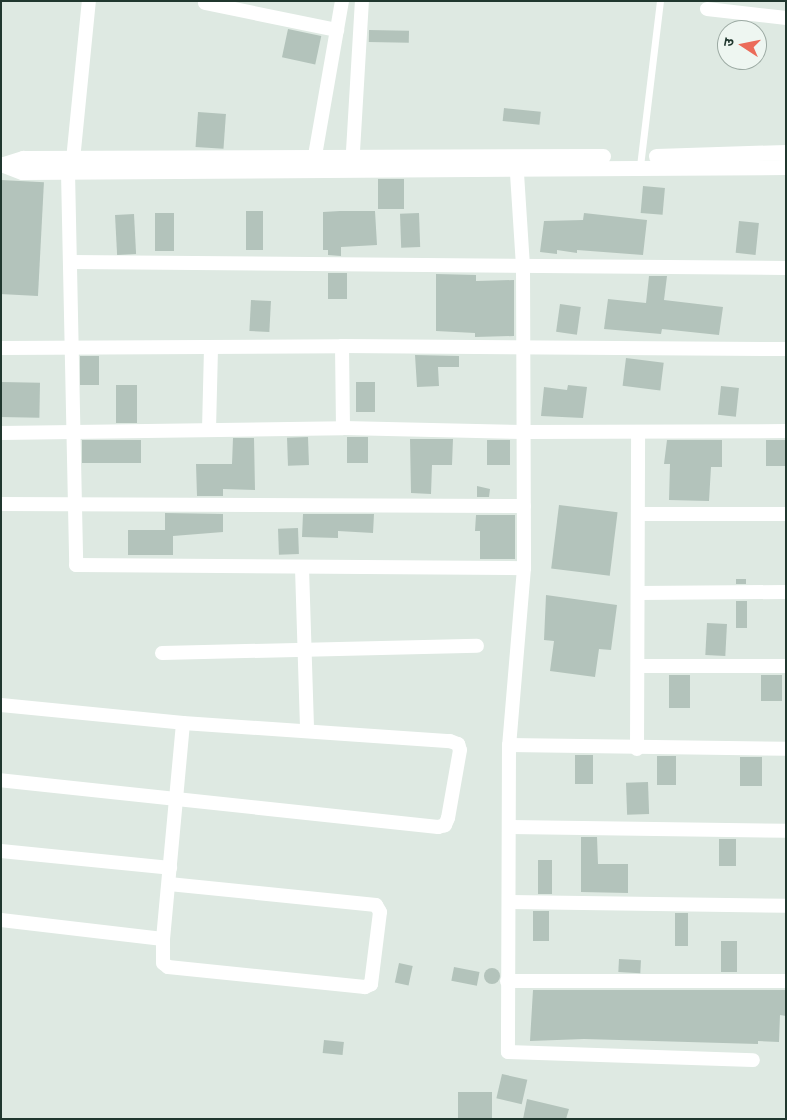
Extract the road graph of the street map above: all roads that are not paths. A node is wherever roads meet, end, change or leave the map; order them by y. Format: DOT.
graph roads {
  1 [pos="89,1"];
  2 [pos="342,1"];
  3 [pos="363,1"];
  4 [pos="660,1"];
  5 [pos="205,3"];
  6 [pos="707,9"];
  7 [pos="786,18"];
  8 [pos="338,30"];
  9 [pos="354,154"];
  10 [pos="786,155"];
  11 [pos="516,161"];
  12 [pos="641,162"];
  13 [pos="2,164"];
  14 [pos="314,164"];
  15 [pos="71,166"];
  16 [pos="352,170"];
  17 [pos="71,262"];
  18 [pos="523,266"];
  19 [pos="786,268"];
  20 [pos="342,346"];
  21 [pos="71,347"];
  22 [pos="1,348"];
  23 [pos="211,348"];
  24 [pos="786,349"];
  25 [pos="524,350"];
  26 [pos="343,428"];
  27 [pos="209,430"];
  28 [pos="74,431"];
  29 [pos="786,431"];
  30 [pos="524,432"];
  31 [pos="1,433"];
  32 [pos="638,433"];
  33 [pos="1,504"];
  34 [pos="76,504"];
  35 [pos="524,506"];
  36 [pos="638,514"];
  37 [pos="786,514"];
  38 [pos="302,568"];
  39 [pos="524,568"];
  40 [pos="786,592"];
  41 [pos="638,593"];
  42 [pos="476,646"];
  43 [pos="305,650"];
  44 [pos="162,653"];
  45 [pos="639,666"];
  46 [pos="786,666"];
  47 [pos="1,705"];
  48 [pos="183,723"];
  49 [pos="307,731"];
  50 [pos="509,746"];
  51 [pos="637,749"];
  52 [pos="786,749"];
  53 [pos="1,780"];
  54 [pos="176,799"];
  55 [pos="510,827"];
  56 [pos="786,831"];
  57 [pos="1,851"];
  58 [pos="170,868"];
  59 [pos="169,884"];
  60 [pos="510,902"];
  61 [pos="786,906"];
  62 [pos="1,920"];
  63 [pos="163,939"];
  64 [pos="786,980"];
  65 [pos="507,981"];
  66 [pos="753,1060"];
  1 -- 15 [label="street"];
  2 -- 8 [label="street"];
  3 -- 9 [label="street"];
  4 -- 12 [label="lane"];
  5 -- 8 [label="street"];
  6 -- 7 [label="street"];
  8 -- 14 [label="street"];
  9 -- 11 [label="street"];
  9 -- 14 [label="street"];
  9 -- 16 [label="street"];
  10 -- 12 [label="street"];
  11 -- 12 [label="street"];
  11 -- 16 [label="street"];
  11 -- 18 [label="street"];
  13 -- 15 [label="street"];
  14 -- 15 [label="street"];
  14 -- 16 [label="street"];
  15 -- 17 [label="street"];
  17 -- 18 [label="street"];
  17 -- 21 [label="street"];
  18 -- 19 [label="street"];
  18 -- 25 [label="street"];
  20 -- 23 [label="street"];
  20 -- 25 [label="street"];
  20 -- 26 [label="street"];
  21 -- 22 [label="street"];
  21 -- 23 [label="street"];
  21 -- 28 [label="street"];
  23 -- 27 [label="street"];
  24 -- 25 [label="street"];
  25 -- 30 [label="street"];
  26 -- 27 [label="street"];
  26 -- 30 [label="street"];
  27 -- 28 [label="street"];
  28 -- 31 [label="street"];
  28 -- 34 [label="street"];
  29 -- 32 [label="street"];
  30 -- 32 [label="street"];
  30 -- 35 [label="street"];
  32 -- 36 [label="street"];
  33 -- 34 [label="street"];
  34 -- 35 [label="street"];
  34 -- 38 [label="street"];
  35 -- 39 [label="street"];
  36 -- 37 [label="street"];
  36 -- 41 [label="street"];
  38 -- 39 [label="street"];
  38 -- 43 [label="street"];
  39 -- 50 [label="street"];
  40 -- 41 [label="street"];
  41 -- 45 [label="street"];
  42 -- 43 [label="street"];
  43 -- 44 [label="street"];
  43 -- 49 [label="street"];
  45 -- 46 [label="street"];
  45 -- 51 [label="street"];
  47 -- 48 [label="street"];
  48 -- 49 [label="street"];
  48 -- 54 [label="street"];
  49 -- 54 [label="street"];
  50 -- 51 [label="street"];
  50 -- 55 [label="street"];
  51 -- 52 [label="street"];
  53 -- 54 [label="street"];
  54 -- 58 [label="street"];
  55 -- 56 [label="street"];
  55 -- 60 [label="street"];
  57 -- 58 [label="street"];
  58 -- 59 [label="street"];
  59 -- 63 [label="street"];
  59 -- 63 [label="street"];
  60 -- 61 [label="street"];
  60 -- 65 [label="street"];
  62 -- 63 [label="street"];
  64 -- 65 [label="street"];
  65 -- 66 [label="street"];
}
